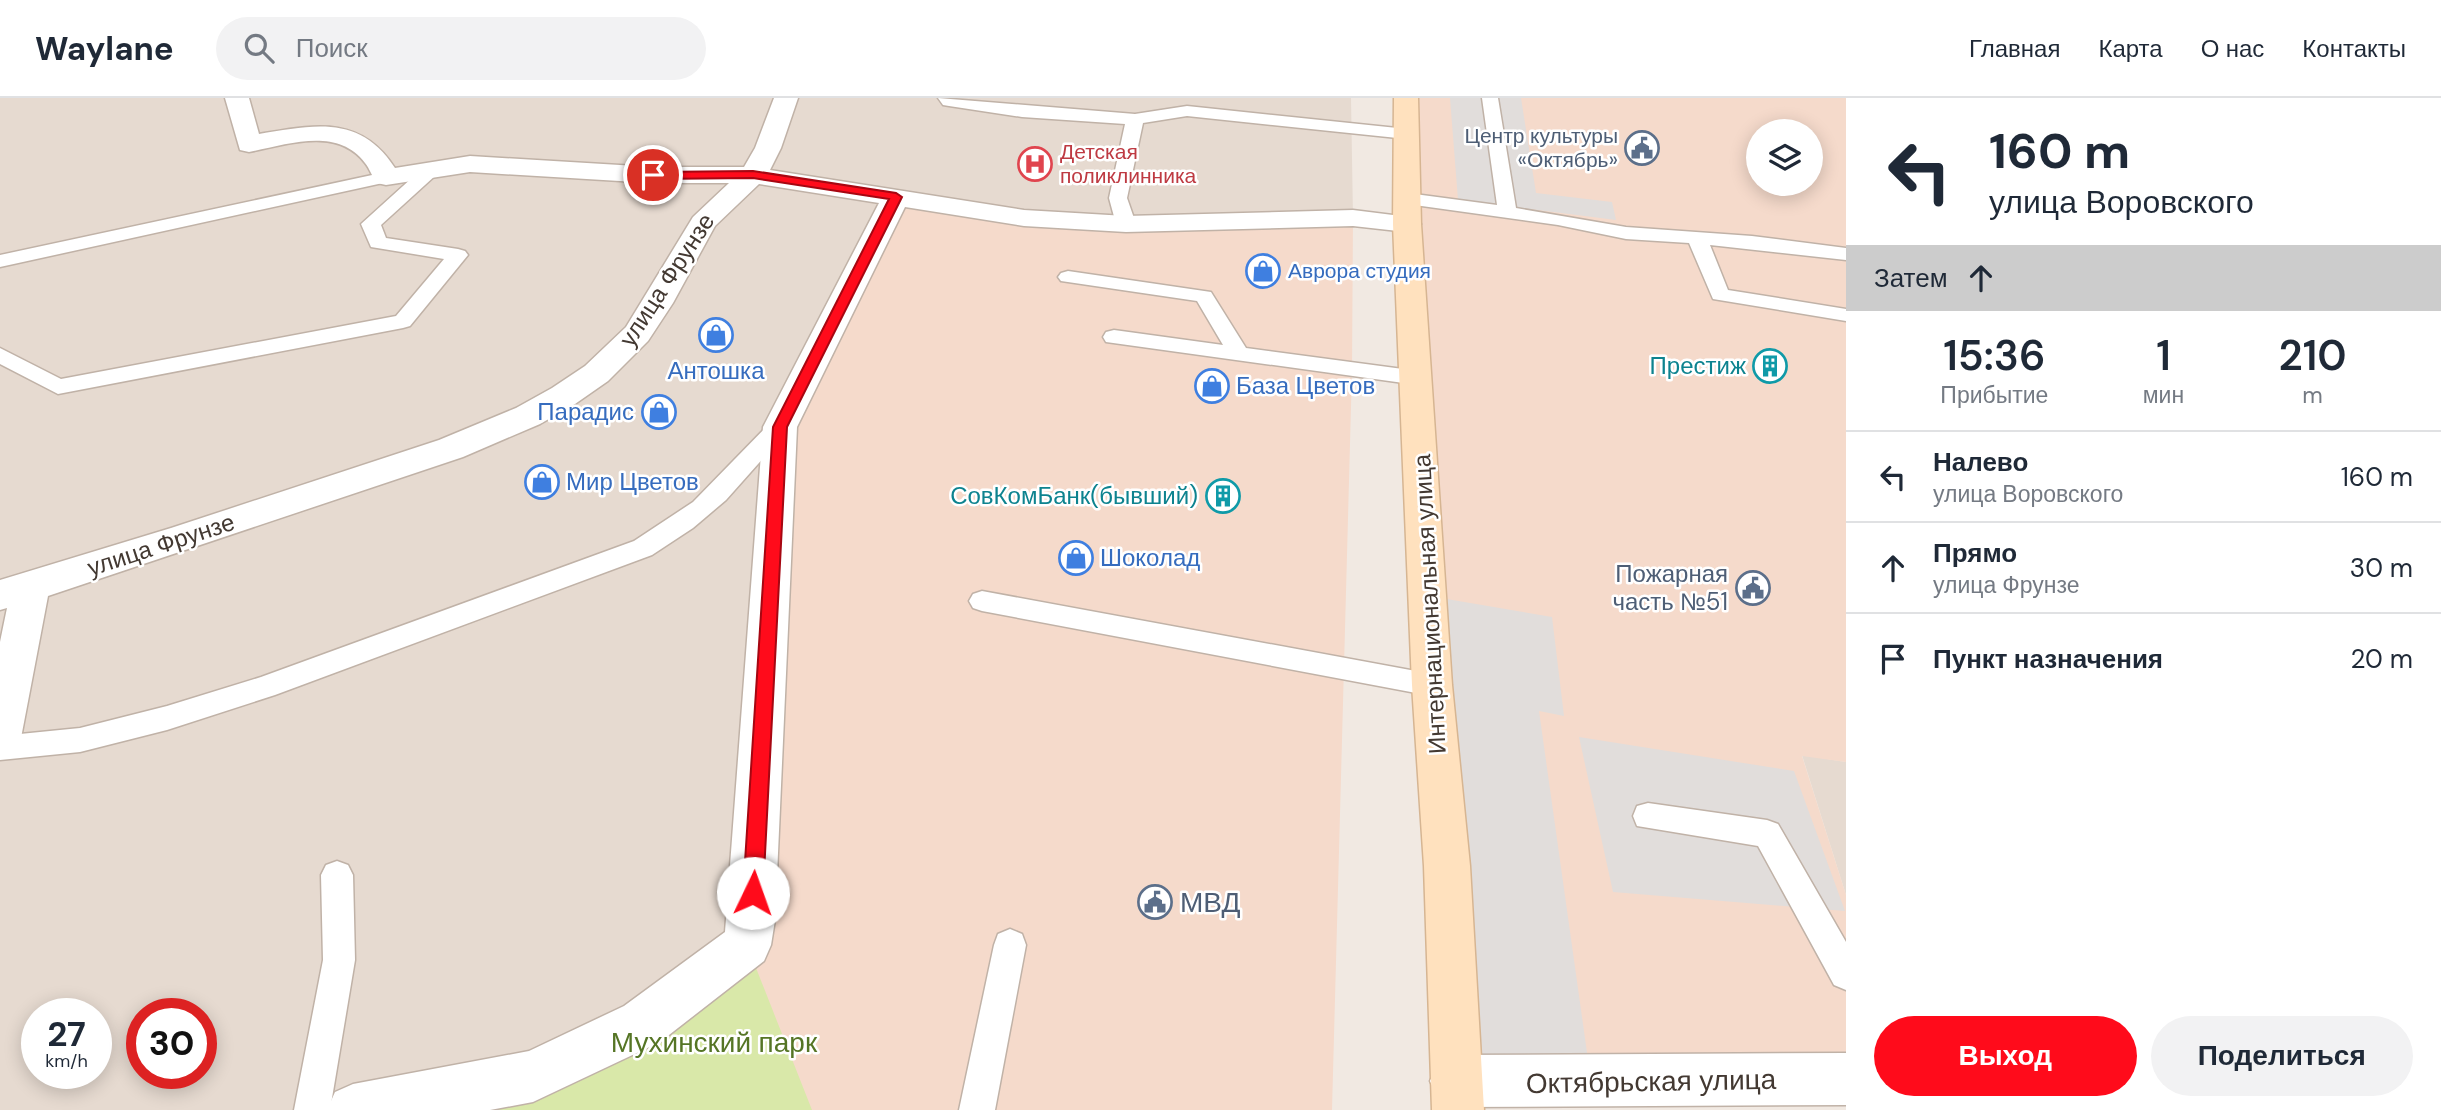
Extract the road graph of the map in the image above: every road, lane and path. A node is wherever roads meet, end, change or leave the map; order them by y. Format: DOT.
graph roads {
  1 [pos="237,98"];
  2 [pos="786,98"];
  3 [pos="946,98"];
  4 [pos="1406,98"];
  5 [pos="1490,98"];
  6 [pos="1135,119"];
  7 [pos="1407,134"];
  8 [pos="430,170"];
  9 [pos="753,174"];
  10 [pos="386,177"];
  11 [pos="896,197"];
  12 [pos="1407,212"];
  13 [pos="1507,212"];
  14 [pos="1126,224"];
  15 [pos="1697,238"];
  16 [pos="1846,254"];
  17 [pos="0,261"];
  18 [pos="1068,278"];
  19 [pos="1846,315"];
  20 [pos="1114,337"];
  21 [pos="0,355"];
  22 [pos="1240,355"];
  23 [pos="1418,378"];
  24 [pos="780,427"];
  25 [pos="16,591"];
  26 [pos="982,601"];
  27 [pos="1432,685"];
  28 [pos="0,738"];
  29 [pos="0,748"];
  30 [pos="1648,816"];
  31 [pos="337,875"];
  32 [pos="1010,945"];
  33 [pos="1846,974"];
  34 [pos="1846,1079"];
  35 [pos="1457,1096"];
  36 [pos="312,1110"];
  37 [pos="353,1110"];
  38 [pos="977,1110"];
  1 -- 10 [label="street"];
  2 -- 9 [label="street"];
  3 -- 6 [label="lane"];
  4 -- 7 [label="street, Интернациональная улица"];
  5 -- 13 [label="lane"];
  6 -- 7 [label="lane"];
  6 -- 14 [label="lane"];
  7 -- 12 [label="street, Интернациональная улица"];
  8 -- 9 [label="street, улица Фрунзе"];
  8 -- 10 [label="street, улица Фрунзе"];
  8 -- 21 [label="lane"];
  9 -- 11 [label="street"];
  9 -- 25 [label="street, улица Фрунзе"];
  10 -- 17 [label="lane"];
  11 -- 14 [label="street"];
  11 -- 24 [label="street"];
  12 -- 13 [label="lane"];
  12 -- 14 [label="street"];
  12 -- 23 [label="street, Интернациональная улица"];
  13 -- 15 [label="lane"];
  15 -- 16 [label="lane"];
  15 -- 19 [label="lane"];
  18 -- 22 [label="lane"];
  20 -- 22 [label="lane"];
  22 -- 23 [label="lane"];
  23 -- 27 [label="street, Интернациональная улица"];
  24 -- 29 [label="lane"];
  24 -- 37 [label="street"];
  25 -- 28 [label="street, улица Фрунзе"];
  26 -- 27 [label="lane"];
  27 -- 35 [label="street, Интернациональная улица"];
  30 -- 33 [label="lane"];
  31 -- 36 [label="lane"];
  32 -- 38 [label="lane"];
  34 -- 35 [label="street, Октябрьская улица"];
}
